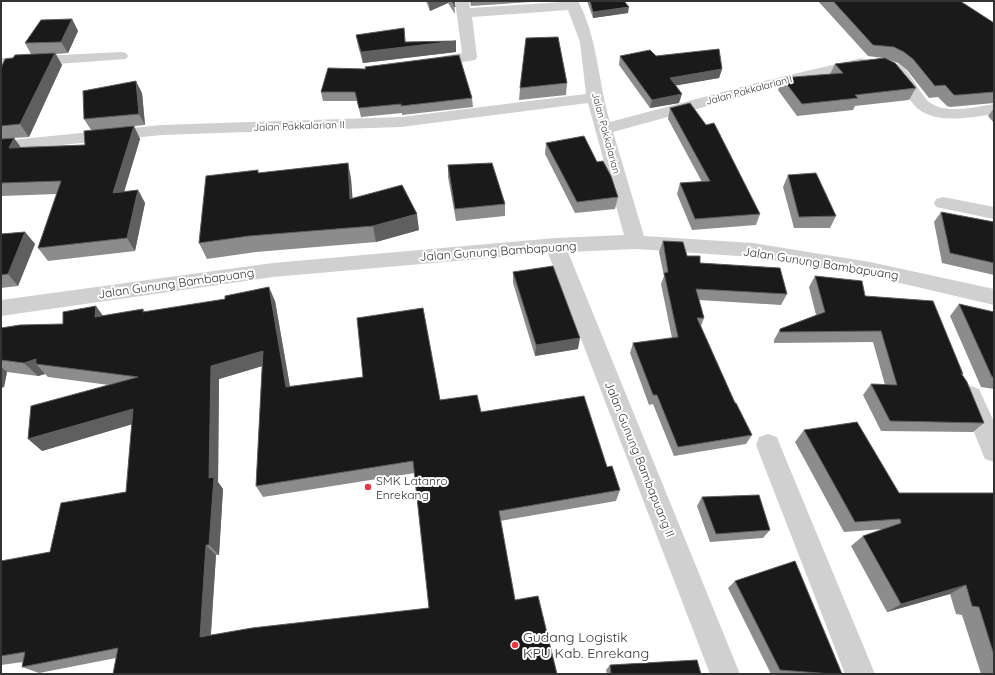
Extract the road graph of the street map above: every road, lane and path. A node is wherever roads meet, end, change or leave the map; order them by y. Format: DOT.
graph roads {
  1 [pos="573,3"];
  2 [pos="463,7"];
  3 [pos="121,56"];
  4 [pos="1,63"];
  5 [pos="417,64"];
  6 [pos="595,98"];
  7 [pos="994,109"];
  8 [pos="605,129"];
  9 [pos="1,146"];
  10 [pos="943,203"];
  11 [pos="994,213"];
  12 [pos="636,242"];
  13 [pos="555,245"];
  14 [pos="923,281"];
  15 [pos="994,297"];
  16 [pos="932,302"];
  17 [pos="1,308"];
  18 [pos="964,380"];
  19 [pos="768,445"];
  20 [pos="994,451"];
  21 [pos="725,674"];
  22 [pos="860,674"];
  1 -- 2 [label="street"];
  1 -- 6 [label="street, Jalan Pakkalarian"];
  2 -- 5 [label="street"];
  3 -- 4 [label="street"];
  6 -- 8 [label="street, Jalan Pakkalarian"];
  6 -- 9 [label="street, Jalan Pakkalarian II"];
  7 -- 8 [label="street, Jalan Pakkalarian I"];
  8 -- 12 [label="street, Jalan Pakkalarian"];
  10 -- 11 [label="street"];
  12 -- 13 [label="street, Jalan Gunung Bambapuang"];
  12 -- 14 [label="street, Jalan Gunung Bambapuang"];
  13 -- 17 [label="street, Jalan Gunung Bambapuang"];
  13 -- 21 [label="street, Jalan Gunung Bambapuang II"];
  14 -- 15 [label="street, Jalan Gunung Bambapuang"];
  14 -- 16 [label="street"];
  18 -- 20 [label="street"];
  19 -- 22 [label="street"];
}
